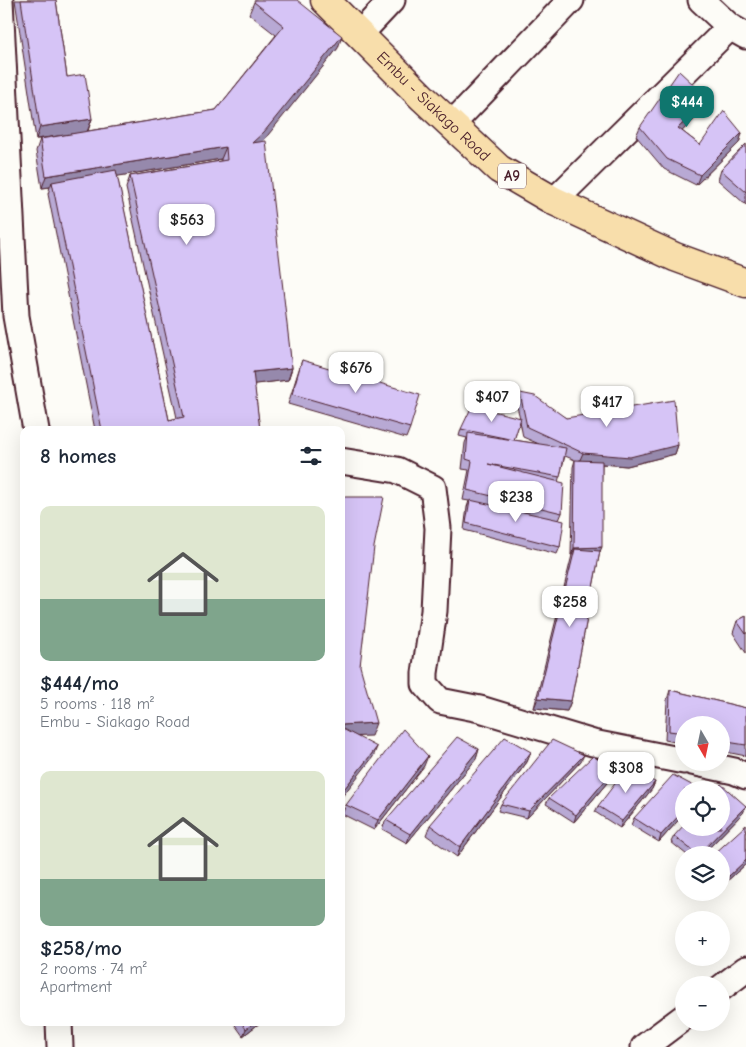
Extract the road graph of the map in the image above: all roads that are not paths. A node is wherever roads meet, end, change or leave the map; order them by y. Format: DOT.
graph roads {
  1 [pos="0,0"];
  2 [pos="325,0"];
  3 [pos="392,0"];
  4 [pos="571,0"];
  5 [pos="701,0"];
  6 [pos="738,32"];
  7 [pos="360,34"];
  8 [pos="452,124"];
  9 [pos="554,201"];
  10 [pos="746,283"];
  11 [pos="35,426"];
  12 [pos="345,462"];
  13 [pos="675,759"];
  14 [pos="730,770"];
  15 [pos="746,776"];
  16 [pos="746,969"];
  17 [pos="730,981"];
  18 [pos="675,1025"];
  19 [pos="59,1026"];
  20 [pos="60,1047"];
  21 [pos="644,1047"];
  1 -- 11 [label="street"];
  2 -- 7 [label="highway, Embu - Siakago Road / A9"];
  3 -- 7 [label="street"];
  4 -- 8 [label="street"];
  5 -- 6 [label="street"];
  6 -- 9 [label="street"];
  7 -- 8 [label="highway, Embu - Siakago Road / A9"];
  8 -- 9 [label="highway, Embu - Siakago Road / A9"];
  9 -- 10 [label="highway, Embu - Siakago Road / A9"];
  12 -- 13 [label="street"];
  14 -- 15 [label="street"];
  16 -- 17 [label="street"];
  18 -- 21 [label="street"];
  19 -- 20 [label="street"];
}
